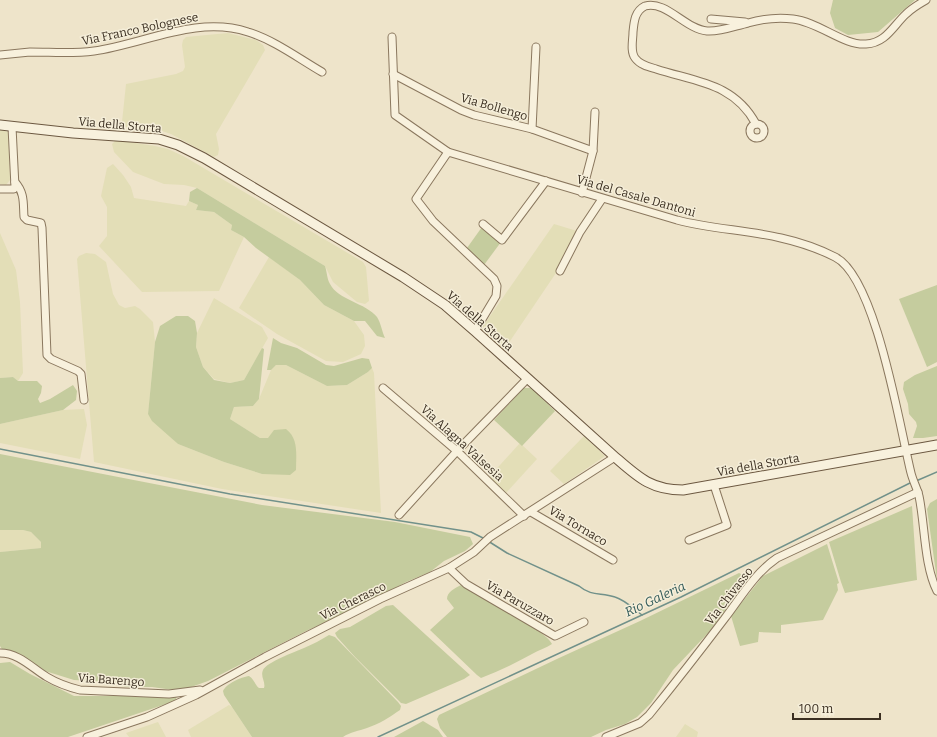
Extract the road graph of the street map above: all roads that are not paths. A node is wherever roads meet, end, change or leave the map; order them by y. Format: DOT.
graph roads {
  1 [pos="926,0"];
  2 [pos="711,19"];
  3 [pos="750,22"];
  4 [pos="392,36"];
  5 [pos="536,47"];
  6 [pos="0,55"];
  7 [pos="322,72"];
  8 [pos="393,74"];
  9 [pos="595,112"];
  10 [pos="756,124"];
  11 [pos="0,125"];
  12 [pos="12,126"];
  13 [pos="532,129"];
  14 [pos="593,151"];
  15 [pos="448,152"];
  16 [pos="546,181"];
  17 [pos="15,182"];
  18 [pos="0,189"];
  19 [pos="582,193"];
  20 [pos="602,199"];
  21 [pos="483,224"];
  22 [pos="560,271"];
  23 [pos="475,331"];
  24 [pos="527,379"];
  25 [pos="383,388"];
  26 [pos="84,400"];
  27 [pos="937,445"];
  28 [pos="907,450"];
  29 [pos="457,451"];
  30 [pos="615,457"];
  31 [pos="714,485"];
  32 [pos="918,492"];
  33 [pos="531,512"];
  34 [pos="399,515"];
  35 [pos="524,516"];
  36 [pos="689,540"];
  37 [pos="613,560"];
  38 [pos="449,568"];
  39 [pos="937,591"];
  40 [pos="584,622"];
  41 [pos="0,653"];
  42 [pos="206,689"];
  43 [pos="87,737"];
  44 [pos="606,737"];
  1 -- 3 [label="street"];
  2 -- 3 [label="street"];
  3 -- 10 [label="street"];
  4 -- 8 [label="street"];
  5 -- 13 [label="street"];
  6 -- 7 [label="street, Via Franco Bolognese"];
  8 -- 13 [label="street, Via Bollengo"];
  8 -- 15 [label="street, Via del Casale Dantoni"];
  9 -- 14 [label="street"];
  11 -- 12 [label="main road, Via della Storta"];
  12 -- 17 [label="street"];
  12 -- 23 [label="main road, Via della Storta"];
  13 -- 14 [label="street, Via Bollengo"];
  14 -- 19 [label="street"];
  15 -- 16 [label="street, Via del Casale Dantoni"];
  15 -- 23 [label="street"];
  16 -- 19 [label="street, Via del Casale Dantoni"];
  16 -- 21 [label="street"];
  17 -- 18 [label="street"];
  17 -- 26 [label="street"];
  19 -- 20 [label="street, Via del Casale Dantoni"];
  20 -- 22 [label="street"];
  20 -- 28 [label="street, Via del Casale Dantoni"];
  23 -- 24 [label="main road, Via della Storta"];
  24 -- 29 [label="street"];
  24 -- 30 [label="main road, Via della Storta"];
  25 -- 29 [label="street, Via Alagna Valsesia"];
  27 -- 28 [label="main road, Via della Storta"];
  28 -- 31 [label="main road, Via della Storta"];
  28 -- 32 [label="street"];
  29 -- 34 [label="street"];
  29 -- 35 [label="street, Via Alagna Valsesia"];
  30 -- 31 [label="main road, Via della Storta"];
  30 -- 33 [label="street, Via Cherasco"];
  31 -- 36 [label="street"];
  32 -- 39 [label="street"];
  32 -- 44 [label="street, Via Chivasso"];
  33 -- 35 [label="street, Via Cherasco"];
  33 -- 37 [label="street, Via Tornaco"];
  35 -- 38 [label="street, Via Cherasco"];
  38 -- 40 [label="street, Via Paruzzaro"];
  38 -- 42 [label="street, Via Cherasco"];
  41 -- 42 [label="street, Via Barengo"];
  42 -- 43 [label="street, Via Cherasco"];
}
